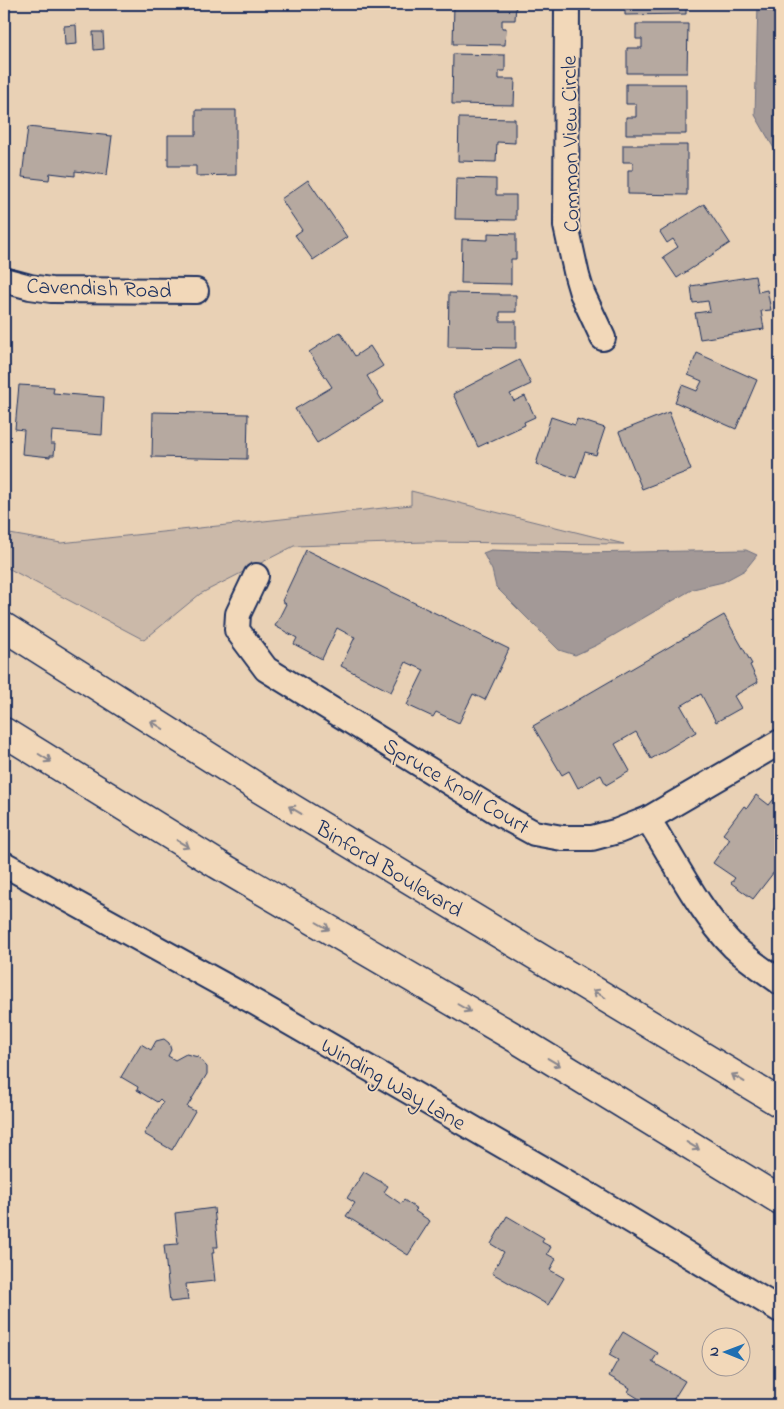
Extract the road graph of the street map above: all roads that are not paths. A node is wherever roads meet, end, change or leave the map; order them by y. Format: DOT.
graph roads {
  1 [pos="567,4"];
  2 [pos="4,280"];
  3 [pos="196,290"];
  4 [pos="603,338"];
  5 [pos="256,576"];
  6 [pos="4,627"];
  7 [pos="4,732"];
  8 [pos="780,742"];
  9 [pos="648,819"];
  10 [pos="4,864"];
  11 [pos="780,982"];
  12 [pos="780,1103"];
  13 [pos="780,1200"];
  14 [pos="780,1310"];
  1 -- 4 [label="street, Common View Circle"];
  2 -- 3 [label="street, Cavendish Road"];
  5 -- 9 [label="street, Spruce Knoll Court"];
  12 -- 6 [label="main road, Binford Boulevard, one-way"];
  7 -- 13 [label="main road, one-way"];
  8 -- 9 [label="street, Spruce Knoll Court"];
  9 -- 11 [label="street"];
  10 -- 14 [label="street, Winding Way Lane"];
}
